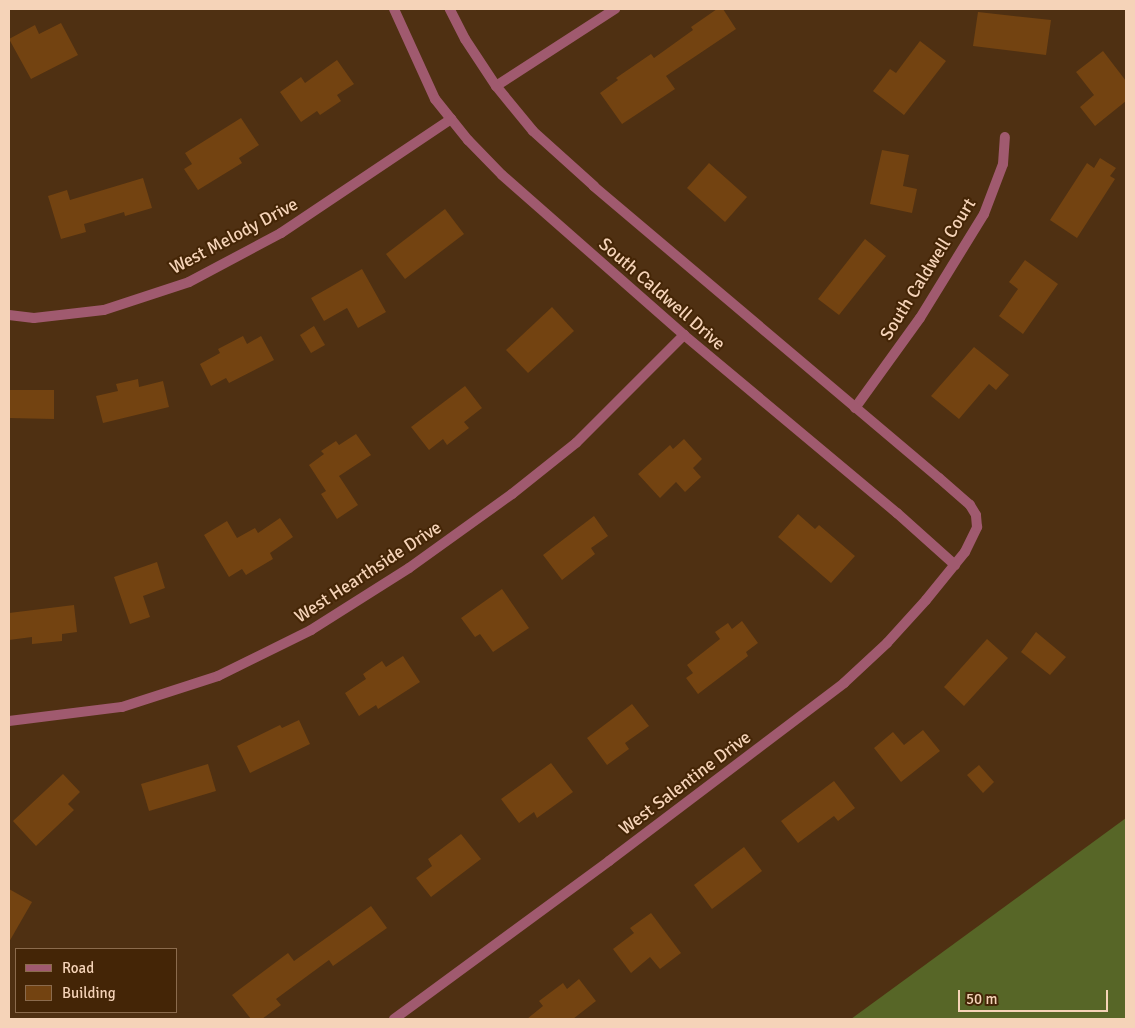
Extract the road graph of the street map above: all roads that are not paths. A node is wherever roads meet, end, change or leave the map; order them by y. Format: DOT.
graph roads {
  1 [pos="394,9"];
  2 [pos="450,9"];
  3 [pos="615,9"];
  4 [pos="496,86"];
  5 [pos="451,119"];
  6 [pos="1005,137"];
  7 [pos="9,315"];
  8 [pos="684,335"];
  9 [pos="855,408"];
  10 [pos="955,565"];
  11 [pos="9,722"];
  12 [pos="394,1019"];
  1 -- 5 [label="street, South Caldwell Drive"];
  2 -- 4 [label="street"];
  3 -- 4 [label="street"];
  4 -- 9 [label="street"];
  5 -- 7 [label="street, West Melody Drive"];
  5 -- 8 [label="street, South Caldwell Drive"];
  6 -- 9 [label="street, South Caldwell Court"];
  8 -- 10 [label="street, South Caldwell Drive"];
  8 -- 11 [label="street, West Hearthside Drive"];
  9 -- 10 [label="street, West Salentine Drive"];
  10 -- 12 [label="street, West Salentine Drive"];
}
